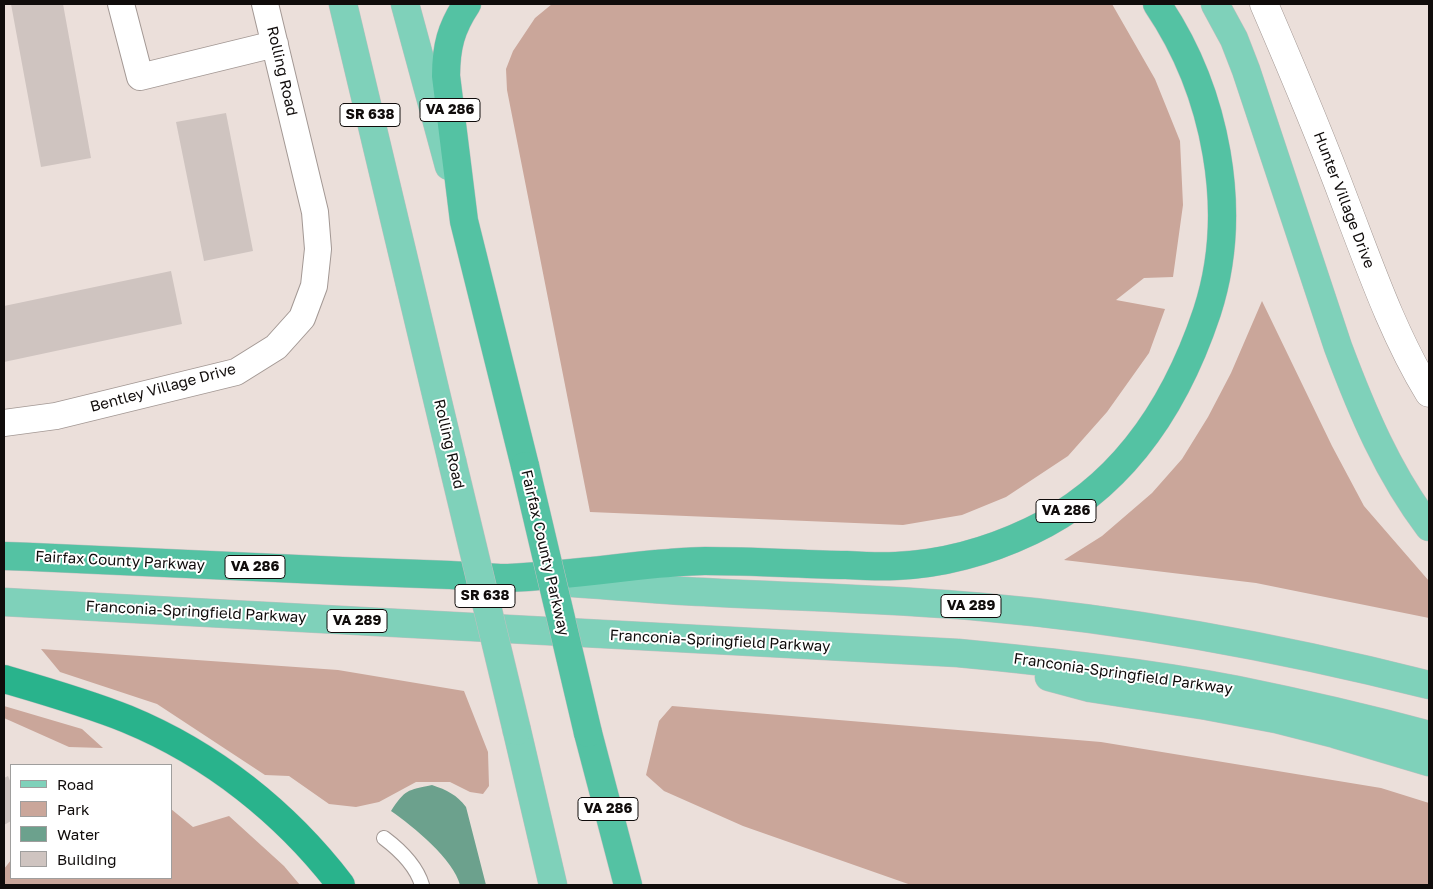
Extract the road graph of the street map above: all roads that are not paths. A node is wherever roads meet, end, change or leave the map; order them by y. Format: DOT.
graph roads {
  1 [pos="122,4"];
  2 [pos="265,4"];
  3 [pos="342,4"];
  4 [pos="405,4"];
  5 [pos="467,4"];
  6 [pos="1157,4"];
  7 [pos="1215,4"];
  8 [pos="1264,4"];
  9 [pos="275,44"];
  10 [pos="464,221"];
  11 [pos="314,286"];
  12 [pos="1429,393"];
  13 [pos="4,424"];
  14 [pos="1429,527"];
  15 [pos="4,556"];
  16 [pos="506,578"];
  17 [pos="4,602"];
  18 [pos="958,653"];
  19 [pos="4,679"];
  20 [pos="1429,685"];
  21 [pos="1429,735"];
  22 [pos="1429,762"];
  23 [pos="384,838"];
  24 [pos="341,885"];
  25 [pos="422,885"];
  26 [pos="553,885"];
  27 [pos="628,885"];
  1 -- 9 [label="street"];
  2 -- 9 [label="street, Rolling Road"];
  3 -- 26 [label="main road, Rolling Road / SR 638, bridge"];
  4 -- 10 [label="main road"];
  5 -- 10 [label="highway, VA 286"];
  6 -- 16 [label="highway, VA 286"];
  7 -- 14 [label="main road"];
  8 -- 12 [label="street, Hunter Village Drive"];
  9 -- 11 [label="street, Rolling Road"];
  10 -- 27 [label="highway, Fairfax County Parkway / VA 286, bridge"];
  11 -- 13 [label="street, Bentley Village Drive"];
  15 -- 16 [label="highway, Fairfax County Parkway / VA 286"];
  16 -- 20 [label="main road, VA 289"];
  17 -- 18 [label="main road, Franconia-Springfield Parkway / VA 289"];
  18 -- 21 [label="main road, Franconia-Springfield Parkway / VA 289"];
  18 -- 22 [label="main road"];
  19 -- 24 [label="highway"];
  23 -- 25 [label="lane"];
}
